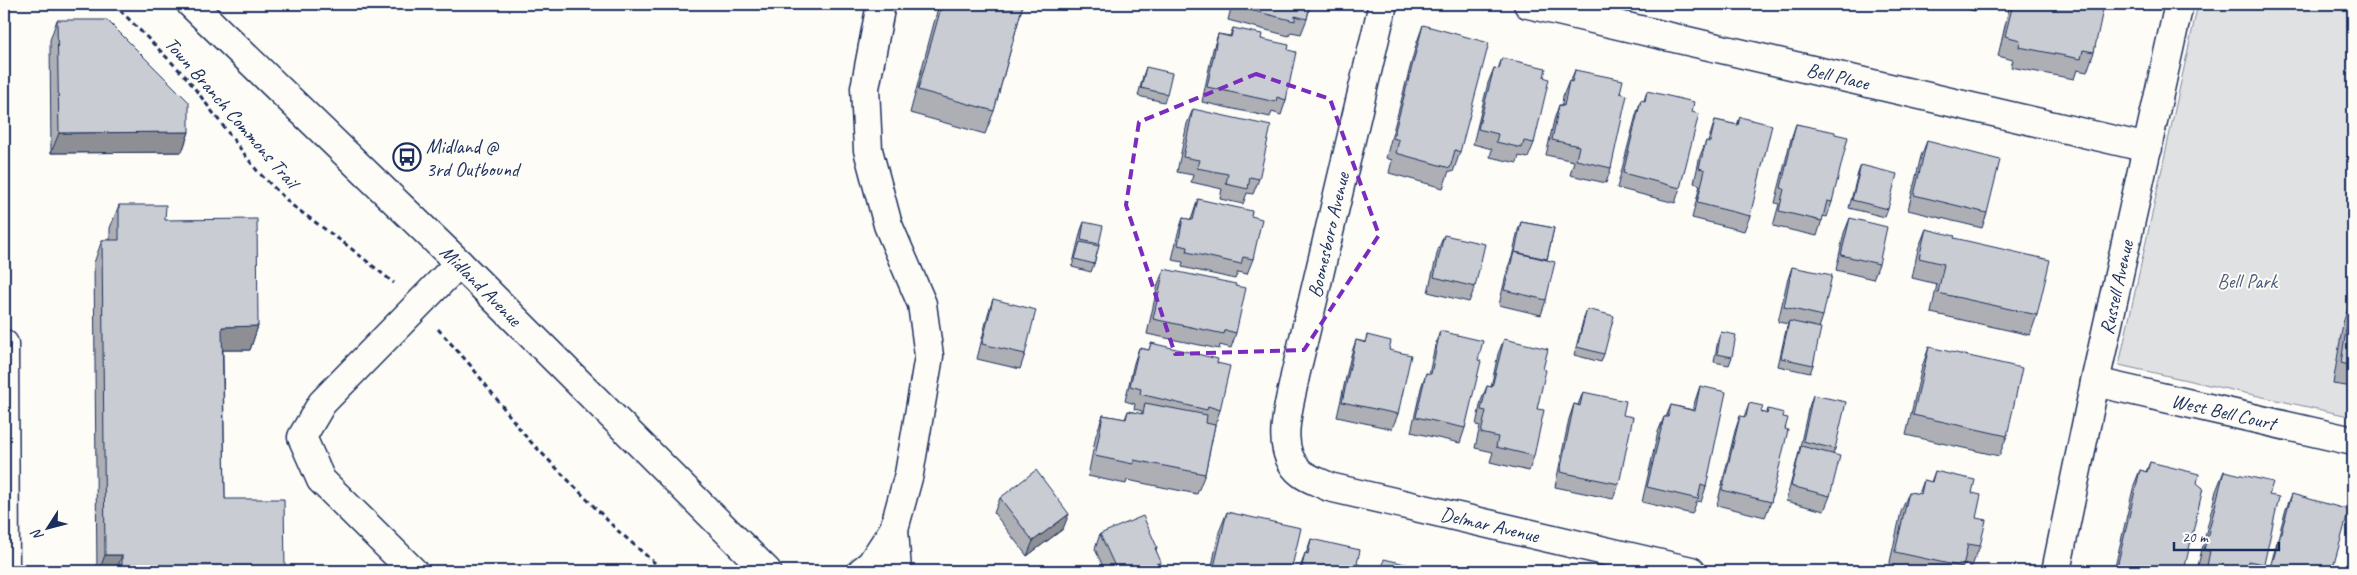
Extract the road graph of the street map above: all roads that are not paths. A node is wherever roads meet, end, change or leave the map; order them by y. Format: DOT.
graph roads {
  1 [pos="191,4"];
  2 [pos="881,4"];
  3 [pos="1383,4"];
  4 [pos="1528,4"];
  5 [pos="2179,4"];
  6 [pos="2148,148"];
  7 [pos="459,263"];
  8 [pos="4,344"];
  9 [pos="2095,382"];
  10 [pos="4,438"];
  11 [pos="2353,441"];
  12 [pos="1294,466"];
  13 [pos="894,528"];
  14 [pos="5,571"];
  15 [pos="413,571"];
  16 [pos="767,571"];
  17 [pos="862,571"];
  18 [pos="897,571"];
  19 [pos="1691,571"];
  20 [pos="2056,571"];
  1 -- 7 [label="street, Midland Avenue"];
  2 -- 13 [label="street"];
  3 -- 12 [label="street, Boonesboro Avenue"];
  4 -- 6 [label="street, Bell Place"];
  5 -- 6 [label="street, Russell Avenue"];
  6 -- 9 [label="street, Russell Avenue"];
  7 -- 15 [label="street"];
  7 -- 16 [label="street, Midland Avenue"];
  8 -- 10 [label="street"];
  9 -- 11 [label="street, West Bell Court"];
  9 -- 20 [label="street, Russell Avenue"];
  10 -- 14 [label="street"];
  12 -- 19 [label="street, Delmar Avenue"];
  13 -- 17 [label="street"];
  13 -- 18 [label="street"];
}
